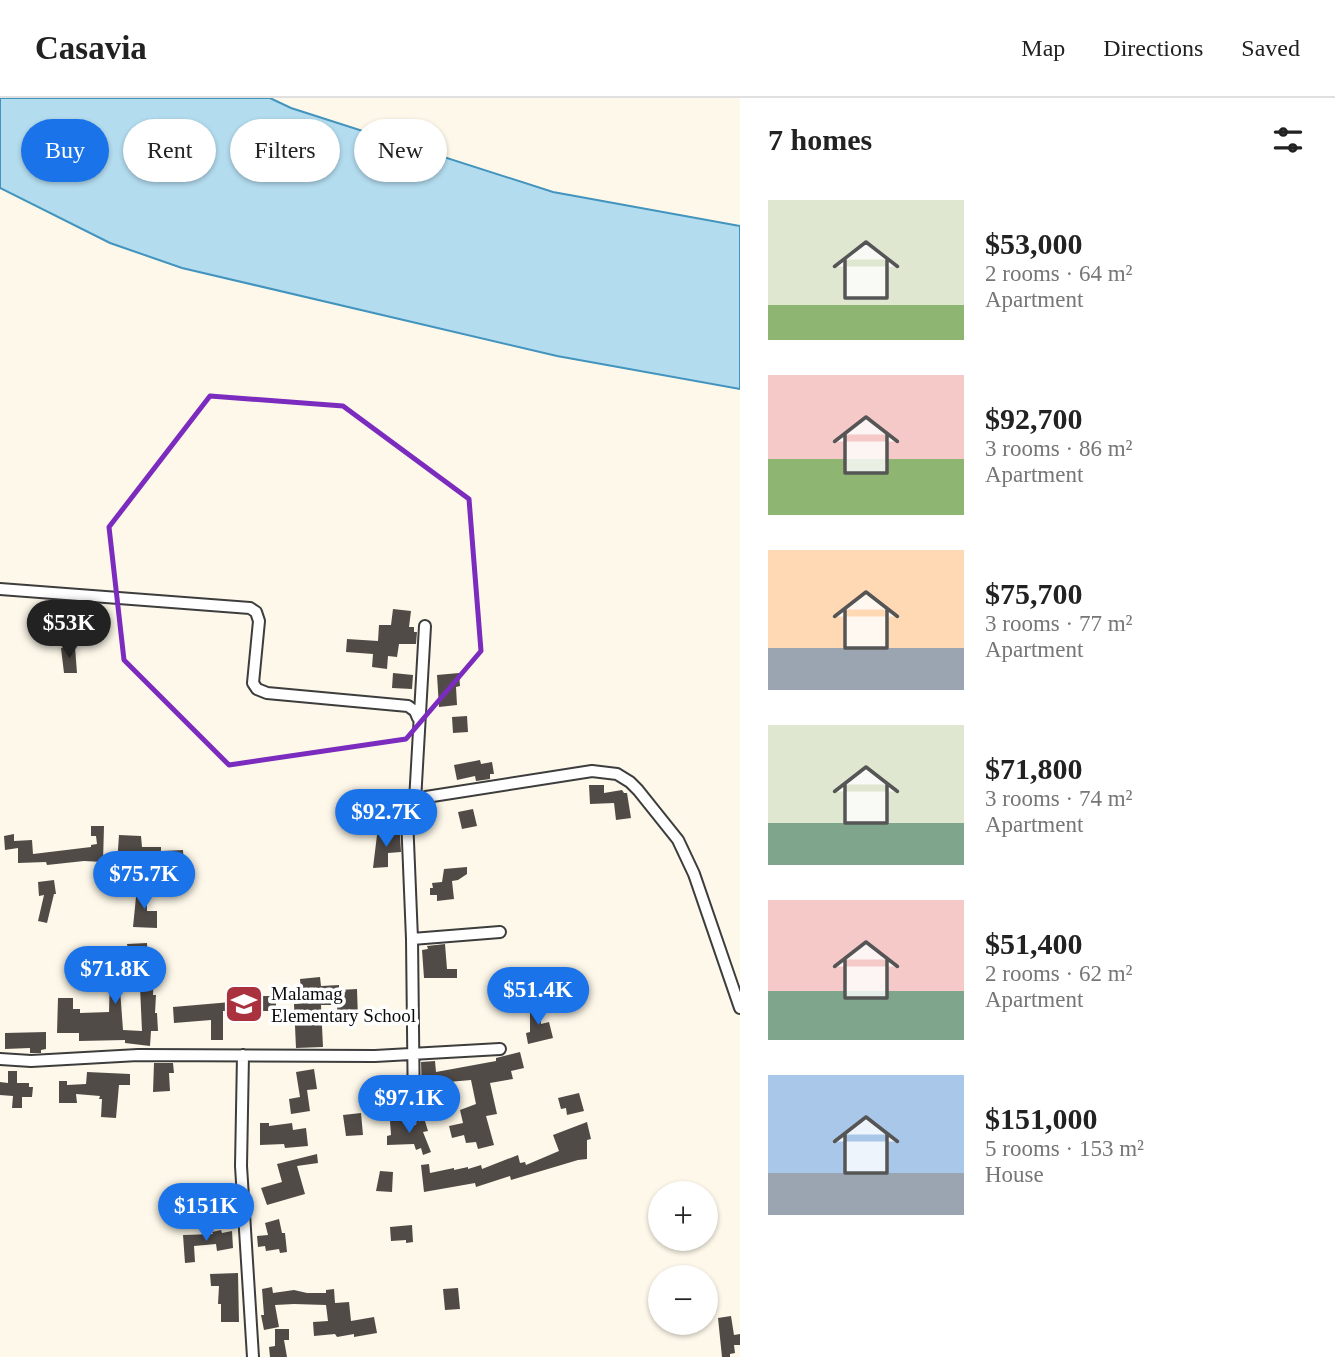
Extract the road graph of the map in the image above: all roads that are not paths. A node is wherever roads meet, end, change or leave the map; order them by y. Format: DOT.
graph roads {
  1 [pos="0,589"];
  2 [pos="425,626"];
  3 [pos="418,718"];
  4 [pos="415,802"];
  5 [pos="500,933"];
  6 [pos="412,939"];
  7 [pos="740,1008"];
  8 [pos="500,1049"];
  9 [pos="413,1054"];
  10 [pos="243,1055"];
  11 [pos="0,1059"];
  12 [pos="414,1117"];
  13 [pos="253,1357"];
  1 -- 3 [label="street"];
  2 -- 3 [label="street"];
  3 -- 4 [label="street"];
  4 -- 6 [label="street"];
  4 -- 7 [label="street"];
  5 -- 6 [label="street"];
  6 -- 9 [label="street"];
  8 -- 9 [label="street"];
  9 -- 10 [label="street"];
  9 -- 12 [label="street"];
  10 -- 11 [label="street"];
  10 -- 13 [label="street"];
}
